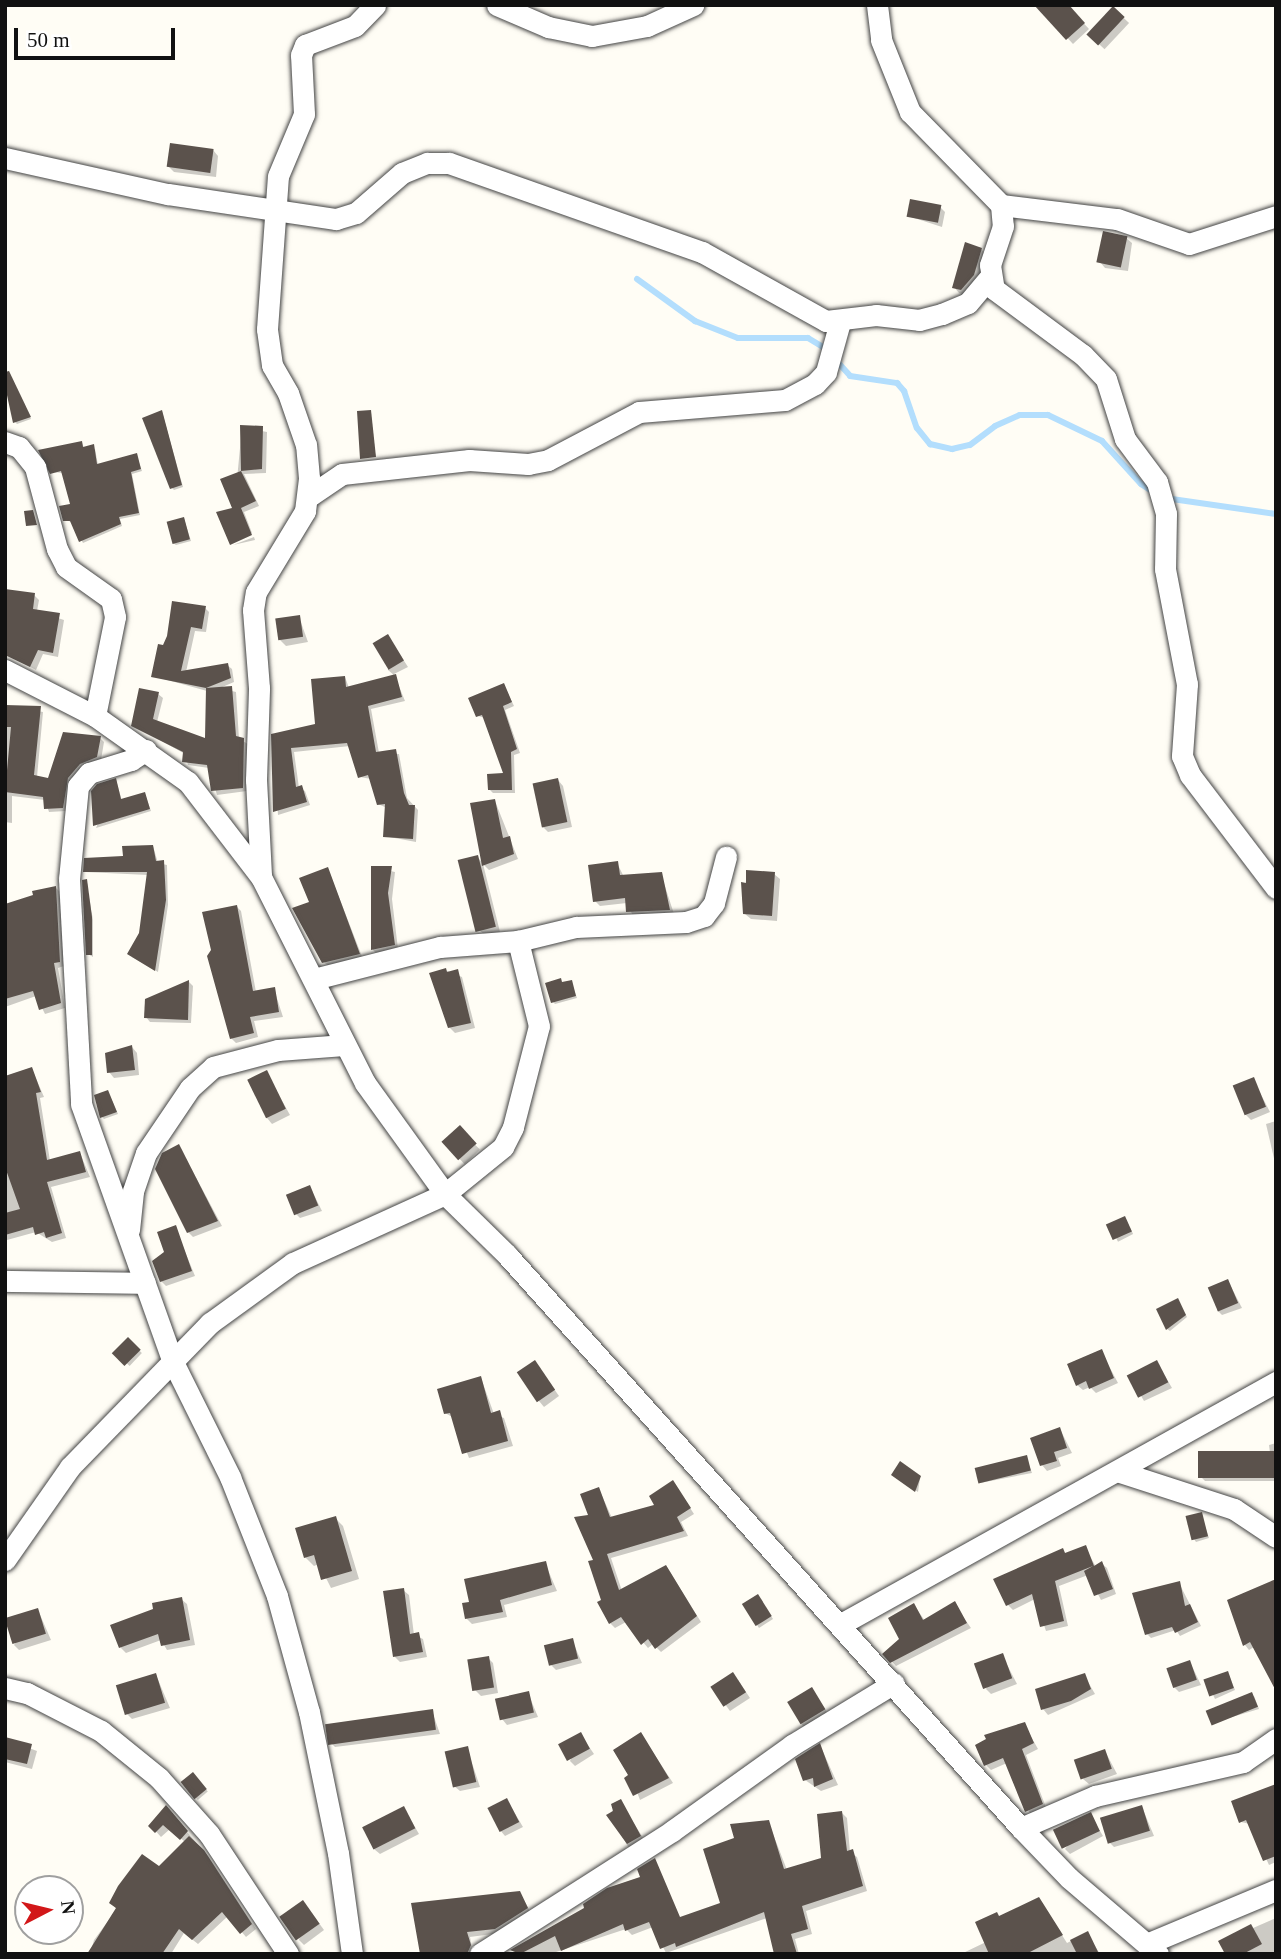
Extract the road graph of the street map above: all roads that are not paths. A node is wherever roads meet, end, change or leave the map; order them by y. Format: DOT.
graph roads {
  1 [pos="374,5"];
  2 [pos="497,5"];
  3 [pos="692,5"];
  4 [pos="877,5"];
  5 [pos="5,158"];
  6 [pos="1000,205"];
  7 [pos="277,212"];
  8 [pos="1276,216"];
  9 [pos="989,278"];
  10 [pos="840,322"];
  11 [pos="5,442"];
  12 [pos="308,496"];
  13 [pos="5,670"];
  14 [pos="95,716"];
  15 [pos="146,750"];
  16 [pos="726,857"];
  17 [pos="261,877"];
  18 [pos="1276,888"];
  19 [pos="518,941"];
  20 [pos="314,979"];
  21 [pos="344,1045"];
  22 [pos="444,1194"];
  23 [pos="128,1236"];
  24 [pos="5,1281"];
  25 [pos="145,1283"];
  26 [pos="172,1360"];
  27 [pos="1276,1382"];
  28 [pos="1120,1472"];
  29 [pos="1276,1538"];
  30 [pos="5,1560"];
  31 [pos="841,1624"];
  32 [pos="894,1683"];
  33 [pos="5,1688"];
  34 [pos="1276,1739"];
  35 [pos="1021,1828"];
  36 [pos="1276,1890"];
  37 [pos="1153,1948"];
  38 [pos="288,1954"];
  39 [pos="352,1954"];
  40 [pos="480,1954"];
  1 -- 7 [label="street"];
  2 -- 3 [label="street"];
  4 -- 6 [label="street"];
  5 -- 7 [label="street"];
  6 -- 8 [label="street"];
  6 -- 9 [label="street"];
  7 -- 10 [label="street"];
  7 -- 12 [label="street"];
  9 -- 10 [label="street"];
  9 -- 18 [label="street"];
  10 -- 12 [label="street"];
  11 -- 14 [label="street"];
  12 -- 17 [label="street"];
  13 -- 14 [label="street"];
  14 -- 15 [label="street"];
  15 -- 17 [label="street"];
  15 -- 23 [label="street"];
  16 -- 19 [label="street"];
  17 -- 20 [label="street"];
  19 -- 20 [label="street"];
  19 -- 22 [label="street"];
  20 -- 21 [label="street"];
  21 -- 22 [label="street"];
  21 -- 23 [label="street"];
  22 -- 26 [label="street"];
  22 -- 31 [label="street"];
  23 -- 25 [label="street"];
  24 -- 25 [label="street"];
  25 -- 26 [label="street"];
  26 -- 30 [label="street"];
  26 -- 39 [label="street"];
  27 -- 28 [label="street"];
  28 -- 29 [label="street"];
  28 -- 31 [label="street"];
  31 -- 32 [label="street"];
  32 -- 35 [label="street"];
  32 -- 40 [label="street"];
  33 -- 38 [label="street"];
  34 -- 35 [label="street"];
  35 -- 37 [label="street"];
  36 -- 37 [label="street"];
}
